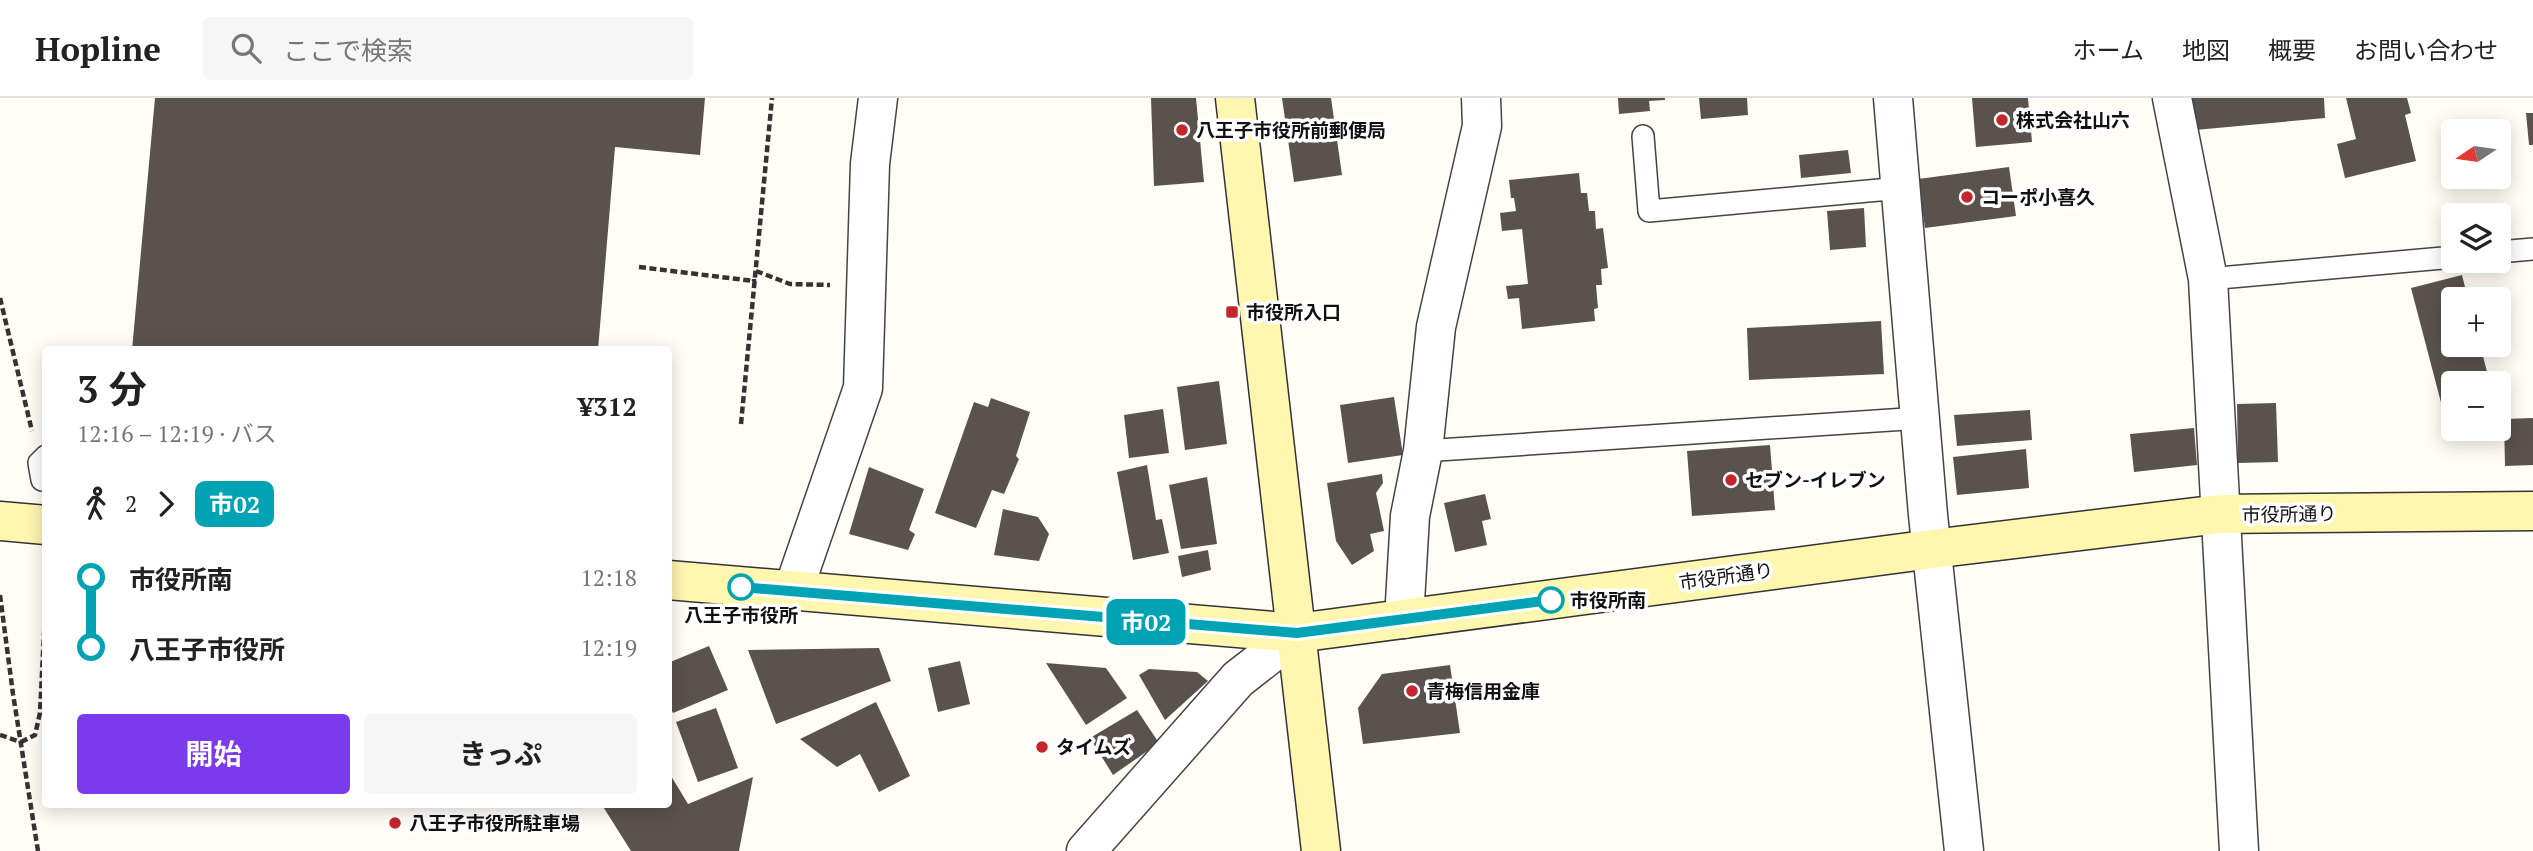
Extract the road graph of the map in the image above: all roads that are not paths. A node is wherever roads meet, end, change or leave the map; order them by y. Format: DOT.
graph roads {
  1 [pos="878,98"];
  2 [pos="1235,98"];
  3 [pos="1481,98"];
  4 [pos="1893,98"];
  5 [pos="2172,98"];
  6 [pos="1643,136"];
  7 [pos="1901,188"];
  8 [pos="2533,249"];
  9 [pos="2511,251"];
  10 [pos="2441,258"];
  11 [pos="2208,279"];
  12 [pos="1921,418"];
  13 [pos="1423,451"];
  14 [pos="2533,512"];
  15 [pos="2220,514"];
  16 [pos="0,521"];
  17 [pos="42,525"];
  18 [pos="1932,549"];
  19 [pos="672,580"];
  20 [pos="793,591"];
  21 [pos="1404,619"];
  22 [pos="1297,633"];
  23 [pos="1086,851"];
  24 [pos="1321,851"];
  25 [pos="1964,851"];
  26 [pos="2239,851"];
  1 -- 20 [label="street"];
  2 -- 22 [label="street"];
  3 -- 13 [label="street"];
  4 -- 7 [label="street"];
  5 -- 11 [label="street"];
  6 -- 7 [label="lane"];
  7 -- 12 [label="street"];
  8 -- 9 [label="lane"];
  10 -- 11 [label="lane"];
  11 -- 15 [label="street"];
  12 -- 13 [label="lane"];
  12 -- 18 [label="street"];
  13 -- 21 [label="street"];
  14 -- 15 [label="street, 市役所通り"];
  15 -- 18 [label="street, 市役所通り"];
  15 -- 26 [label="street"];
  16 -- 17 [label="street"];
  18 -- 21 [label="street, 市役所通り"];
  18 -- 25 [label="street"];
  19 -- 20 [label="street, 市役所通り"];
  20 -- 22 [label="street, 市役所通り"];
  21 -- 22 [label="street, 市役所通り"];
  22 -- 23 [label="street"];
  22 -- 24 [label="street"];
}
